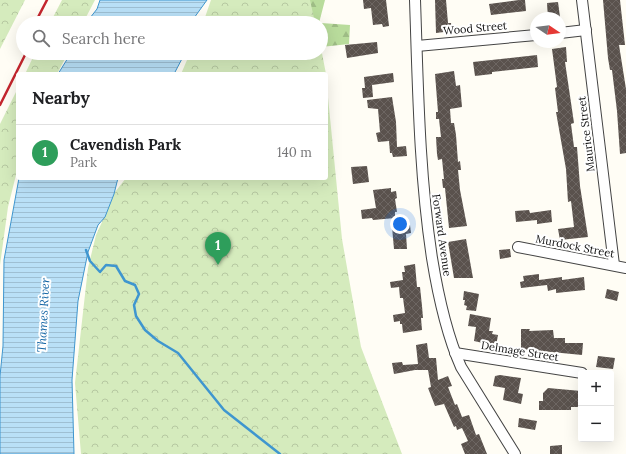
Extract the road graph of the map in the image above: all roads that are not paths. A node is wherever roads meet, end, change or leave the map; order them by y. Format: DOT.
graph roads {
  1 [pos="415,0"];
  2 [pos="582,0"];
  3 [pos="586,30"];
  4 [pos="566,32"];
  5 [pos="530,36"];
  6 [pos="417,46"];
  7 [pos="518,247"];
  8 [pos="614,265"];
  9 [pos="626,268"];
  10 [pos="455,353"];
  11 [pos="578,372"];
  12 [pos="515,454"];
  1 -- 6 [label="street, Forward Avenue"];
  2 -- 3 [label="street, Maurice Street"];
  3 -- 4 [label="street"];
  3 -- 8 [label="street, Maurice Street"];
  5 -- 6 [label="street, Wood Street"];
  6 -- 10 [label="street, Forward Avenue"];
  7 -- 8 [label="street, Murdock Street"];
  8 -- 9 [label="street, Murdock Street"];
  10 -- 11 [label="street, Delmage Street"];
  10 -- 12 [label="street, Forward Avenue"];
}
